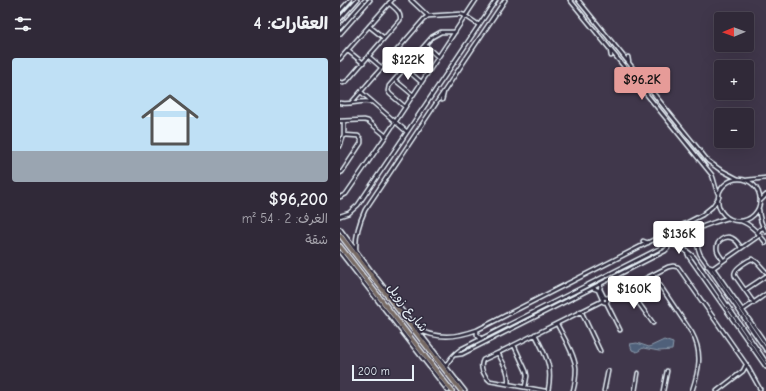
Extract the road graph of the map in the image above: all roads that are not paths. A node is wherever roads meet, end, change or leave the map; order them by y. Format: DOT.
graph roads {
  1 [pos="350,0"];
  2 [pos="357,0"];
  3 [pos="365,0"];
  4 [pos="370,0"];
  5 [pos="392,0"];
  6 [pos="411,0"];
  7 [pos="476,0"];
  8 [pos="496,0"];
  9 [pos="505,0"];
  10 [pos="570,0"];
  11 [pos="578,0"];
  12 [pos="388,3"];
  13 [pos="583,6"];
  14 [pos="588,7"];
  15 [pos="340,11"];
  16 [pos="428,16"];
  17 [pos="466,16"];
  18 [pos="340,18"];
  19 [pos="479,25"];
  20 [pos="369,26"];
  21 [pos="340,28"];
  22 [pos="455,32"];
  23 [pos="340,34"];
  24 [pos="481,37"];
  25 [pos="384,38"];
  26 [pos="480,44"];
  27 [pos="425,45"];
  28 [pos="347,50"];
  29 [pos="398,50"];
  30 [pos="610,50"];
  31 [pos="368,56"];
  32 [pos="611,56"];
  33 [pos="414,57"];
  34 [pos="438,57"];
  35 [pos="628,57"];
  36 [pos="340,59"];
  37 [pos="410,62"];
  38 [pos="363,63"];
  39 [pos="629,63"];
  40 [pos="382,68"];
  41 [pos="404,68"];
  42 [pos="430,69"];
  43 [pos="637,73"];
  44 [pos="643,75"];
  45 [pos="395,80"];
  46 [pos="340,82"];
  47 [pos="421,82"];
  48 [pos="445,89"];
  49 [pos="361,92"];
  50 [pos="413,95"];
  51 [pos="431,97"];
  52 [pos="442,100"];
  53 [pos="372,102"];
  54 [pos="437,102"];
  55 [pos="340,103"];
  56 [pos="351,103"];
  57 [pos="425,106"];
  58 [pos="404,107"];
  59 [pos="431,107"];
  60 [pos="659,116"];
  61 [pos="665,118"];
  62 [pos="340,121"];
  63 [pos="344,121"];
  64 [pos="395,121"];
  65 [pos="676,121"];
  66 [pos="682,123"];
  67 [pos="407,132"];
  68 [pos="344,135"];
  69 [pos="386,136"];
  70 [pos="340,146"];
  71 [pos="700,146"];
  72 [pos="702,153"];
  73 [pos="708,160"];
  74 [pos="703,165"];
  75 [pos="340,173"];
  76 [pos="766,178"];
  77 [pos="738,179"];
  78 [pos="744,180"];
  79 [pos="766,195"];
  80 [pos="719,196"];
  81 [pos="340,197"];
  82 [pos="760,200"];
  83 [pos="760,206"];
  84 [pos="361,209"];
  85 [pos="340,216"];
  86 [pos="728,218"];
  87 [pos="740,221"];
  88 [pos="763,228"];
  89 [pos="340,229"];
  90 [pos="673,230"];
  91 [pos="697,230"];
  92 [pos="766,232"];
  93 [pos="759,234"];
  94 [pos="340,236"];
  95 [pos="678,240"];
  96 [pos="643,241"];
  97 [pos="649,243"];
  98 [pos="766,243"];
  99 [pos="669,244"];
  100 [pos="340,246"];
  101 [pos="741,248"];
  102 [pos="356,250"];
  103 [pos="686,250"];
  104 [pos="340,252"];
  105 [pos="700,254"];
  106 [pos="694,258"];
  107 [pos="723,260"];
  108 [pos="707,266"];
  109 [pos="713,268"];
  110 [pos="617,271"];
  111 [pos="766,272"];
  112 [pos="653,275"];
  113 [pos="766,276"];
  114 [pos="607,280"];
  115 [pos="601,284"];
  116 [pos="592,288"];
  117 [pos="628,288"];
  118 [pos="549,289"];
  119 [pos="745,290"];
  120 [pos="551,292"];
  121 [pos="766,294"];
  122 [pos="574,297"];
  123 [pos="559,299"];
  124 [pos="604,299"];
  125 [pos="391,300"];
  126 [pos="754,303"];
  127 [pos="393,305"];
  128 [pos="389,310"];
  129 [pos="743,310"];
  130 [pos="581,311"];
  131 [pos="401,315"];
  132 [pos="396,319"];
  133 [pos="747,319"];
  134 [pos="411,324"];
  135 [pos="557,324"];
  136 [pos="653,324"];
  137 [pos="416,329"];
  138 [pos="751,329"];
  139 [pos="477,330"];
  140 [pos="620,330"];
  141 [pos="746,333"];
  142 [pos="535,334"];
  143 [pos="755,334"];
  144 [pos="750,338"];
  145 [pos="482,339"];
  146 [pos="514,345"];
  147 [pos="765,345"];
  148 [pos="429,350"];
  149 [pos="766,350"];
  150 [pos="600,351"];
  151 [pos="498,353"];
  152 [pos="424,354"];
  153 [pos="453,356"];
  154 [pos="766,362"];
  155 [pos="746,364"];
  156 [pos="446,367"];
  157 [pos="766,367"];
  158 [pos="608,371"];
  159 [pos="667,371"];
  160 [pos="743,371"];
  161 [pos="638,372"];
  162 [pos="750,372"];
  163 [pos="453,379"];
  164 [pos="508,384"];
  165 [pos="525,387"];
  166 [pos="760,389"];
  167 [pos="448,391"];
  168 [pos="452,391"];
  169 [pos="461,391"];
  170 [pos="465,391"];
  171 [pos="546,391"];
  172 [pos="574,391"];
  173 [pos="604,391"];
  174 [pos="635,391"];
  175 [pos="663,391"];
  176 [pos="692,391"];
  177 [pos="717,391"];
  1 -- 15 [label="street"];
  2 -- 18 [label="street"];
  3 -- 21 [label="street"];
  4 -- 23 [label="street"];
  5 -- 12 [label="street"];
  6 -- 16 [label="street"];
  7 -- 17 [label="street"];
  8 -- 19 [label="street"];
  9 -- 24 [label="street"];
  10 -- 30 [label="street"];
  11 -- 13 [label="street"];
  12 -- 20 [label="street"];
  12 -- 25 [label="street"];
  13 -- 14 [label="street"];
  13 -- 39 [label="street"];
  16 -- 17 [label="street"];
  16 -- 29 [label="street"];
  17 -- 19 [label="street"];
  17 -- 22 [label="street"];
  19 -- 51 [label="street"];
  20 -- 25 [label="street"];
  20 -- 28 [label="street"];
  22 -- 27 [label="street"];
  22 -- 34 [label="street"];
  24 -- 26 [label="street"];
  24 -- 48 [label="street"];
  25 -- 31 [label="street"];
  27 -- 33 [label="street"];
  27 -- 34 [label="street"];
  28 -- 36 [label="street"];
  28 -- 38 [label="street"];
  29 -- 37 [label="street"];
  29 -- 40 [label="street"];
  30 -- 32 [label="street"];
  30 -- 61 [label="street"];
  31 -- 38 [label="street"];
  31 -- 40 [label="street"];
  33 -- 37 [label="street"];
  33 -- 42 [label="street"];
  34 -- 42 [label="street"];
  35 -- 39 [label="street"];
  37 -- 41 [label="street"];
  38 -- 46 [label="street"];
  39 -- 43 [label="street"];
  40 -- 49 [label="street"];
  41 -- 45 [label="street"];
  41 -- 47 [label="street"];
  42 -- 47 [label="street"];
  43 -- 44 [label="street"];
  43 -- 65 [label="street"];
  45 -- 50 [label="street"];
  45 -- 58 [label="street"];
  47 -- 50 [label="street"];
  48 -- 52 [label="street"];
  48 -- 54 [label="street"];
  49 -- 53 [label="street"];
  49 -- 56 [label="street"];
  50 -- 58 [label="street"];
  51 -- 54 [label="street"];
  51 -- 57 [label="street"];
  53 -- 56 [label="street"];
  53 -- 64 [label="street"];
  54 -- 59 [label="street"];
  55 -- 56 [label="street"];
  57 -- 59 [label="street"];
  57 -- 67 [label="street"];
  58 -- 64 [label="street"];
  59 -- 84 [label="street"];
  60 -- 61 [label="street"];
  61 -- 74 [label="street"];
  62 -- 63 [label="street"];
  63 -- 68 [label="street"];
  63 -- 69 [label="street"];
  64 -- 67 [label="street"];
  64 -- 69 [label="street"];
  65 -- 66 [label="street"];
  65 -- 72 [label="street"];
  67 -- 84 [label="street"];
  68 -- 70 [label="street"];
  68 -- 75 [label="street"];
  69 -- 81 [label="street"];
  71 -- 72 [label="street"];
  72 -- 73 [label="street"];
  73 -- 74 [label="street"];
  73 -- 77 [label="street"];
  74 -- 80 [label="street"];
  76 -- 78 [label="street"];
  77 -- 78 [label="street"];
  77 -- 80 [label="street"];
  78 -- 82 [label="street"];
  79 -- 82 [label="street"];
  80 -- 86 [label="street"];
  80 -- 90 [label="street"];
  82 -- 83 [label="street"];
  83 -- 87 [label="street"];
  83 -- 88 [label="street"];
  84 -- 85 [label="street"];
  84 -- 102 [label="street"];
  86 -- 87 [label="street"];
  86 -- 91 [label="street"];
  87 -- 93 [label="street"];
  88 -- 92 [label="street"];
  88 -- 93 [label="street"];
  89 -- 102 [label="street"];
  90 -- 95 [label="street"];
  90 -- 97 [label="street"];
  91 -- 95 [label="street"];
  91 -- 105 [label="street"];
  93 -- 98 [label="street"];
  93 -- 101 [label="street"];
  94 -- 125 [label="main road, شارع زويل"];
  95 -- 99 [label="street"];
  96 -- 97 [label="street"];
  97 -- 120 [label="street"];
  99 -- 103 [label="street"];
  99 -- 110 [label="street"];
  99 -- 114 [label="street"];
  100 -- 128 [label="main road, شارع زويل"];
  101 -- 107 [label="street"];
  101 -- 107 [label="street"];
  102 -- 125 [label="street"];
  103 -- 106 [label="street"];
  103 -- 157 [label="street"];
  104 -- 167 [label="street"];
  105 -- 106 [label="street"];
  105 -- 108 [label="street"];
  106 -- 141 [label="street"];
  107 -- 109 [label="street"];
  108 -- 109 [label="street"];
  108 -- 133 [label="street"];
  109 -- 129 [label="street"];
  110 -- 114 [label="street"];
  110 -- 123 [label="street"];
  111 -- 119 [label="street"];
  112 -- 117 [label="street"];
  112 -- 155 [label="street"];
  112 -- 176 [label="street"];
  113 -- 119 [label="street"];
  114 -- 115 [label="street"];
  115 -- 116 [label="street"];
  115 -- 124 [label="street"];
  116 -- 122 [label="street"];
  116 -- 124 [label="street"];
  117 -- 124 [label="street"];
  117 -- 136 [label="street"];
  118 -- 120 [label="street"];
  119 -- 126 [label="street"];
  120 -- 139 [label="street"];
  121 -- 126 [label="street"];
  122 -- 123 [label="street"];
  122 -- 153 [label="street"];
  123 -- 145 [label="street"];
  124 -- 130 [label="street"];
  124 -- 140 [label="street"];
  125 -- 127 [label="main road, شارع زويل"];
  125 -- 134 [label="street"];
  126 -- 129 [label="street"];
  127 -- 128 [label="main road"];
  127 -- 131 [label="main road, شارع زويل"];
  128 -- 132 [label="main road, شارع زويل"];
  129 -- 133 [label="street"];
  130 -- 135 [label="street"];
  130 -- 150 [label="street"];
  131 -- 132 [label="main road"];
  131 -- 134 [label="main road, شارع زويل"];
  132 -- 152 [label="main road, شارع زويل"];
  133 -- 138 [label="street"];
  133 -- 147 [label="street"];
  134 -- 137 [label="street"];
  134 -- 148 [label="main road, شارع زويل"];
  135 -- 142 [label="street"];
  135 -- 172 [label="street"];
  137 -- 139 [label="street"];
  137 -- 156 [label="street"];
  138 -- 141 [label="street"];
  138 -- 143 [label="street"];
  139 -- 145 [label="street"];
  141 -- 144 [label="street"];
  142 -- 146 [label="street"];
  142 -- 171 [label="street"];
  143 -- 144 [label="street"];
  143 -- 147 [label="street"];
  144 -- 154 [label="street"];
  145 -- 153 [label="street"];
  146 -- 151 [label="street"];
  146 -- 165 [label="street"];
  147 -- 149 [label="street"];
  148 -- 152 [label="main road"];
  148 -- 163 [label="main road, شارع زويل"];
  151 -- 164 [label="street"];
  151 -- 164 [label="street"];
  152 -- 168 [label="main road, شارع زويل"];
  153 -- 156 [label="street"];
  155 -- 160 [label="street"];
  155 -- 162 [label="street"];
  156 -- 163 [label="street"];
  158 -- 173 [label="street"];
  159 -- 175 [label="street"];
  160 -- 162 [label="street"];
  160 -- 177 [label="street"];
  161 -- 174 [label="street"];
  162 -- 166 [label="street"];
  163 -- 169 [label="main road, شارع زويل"];
  163 -- 170 [label="street"];
  164 -- 165 [label="street"];
  165 -- 171 [label="street"];
}
